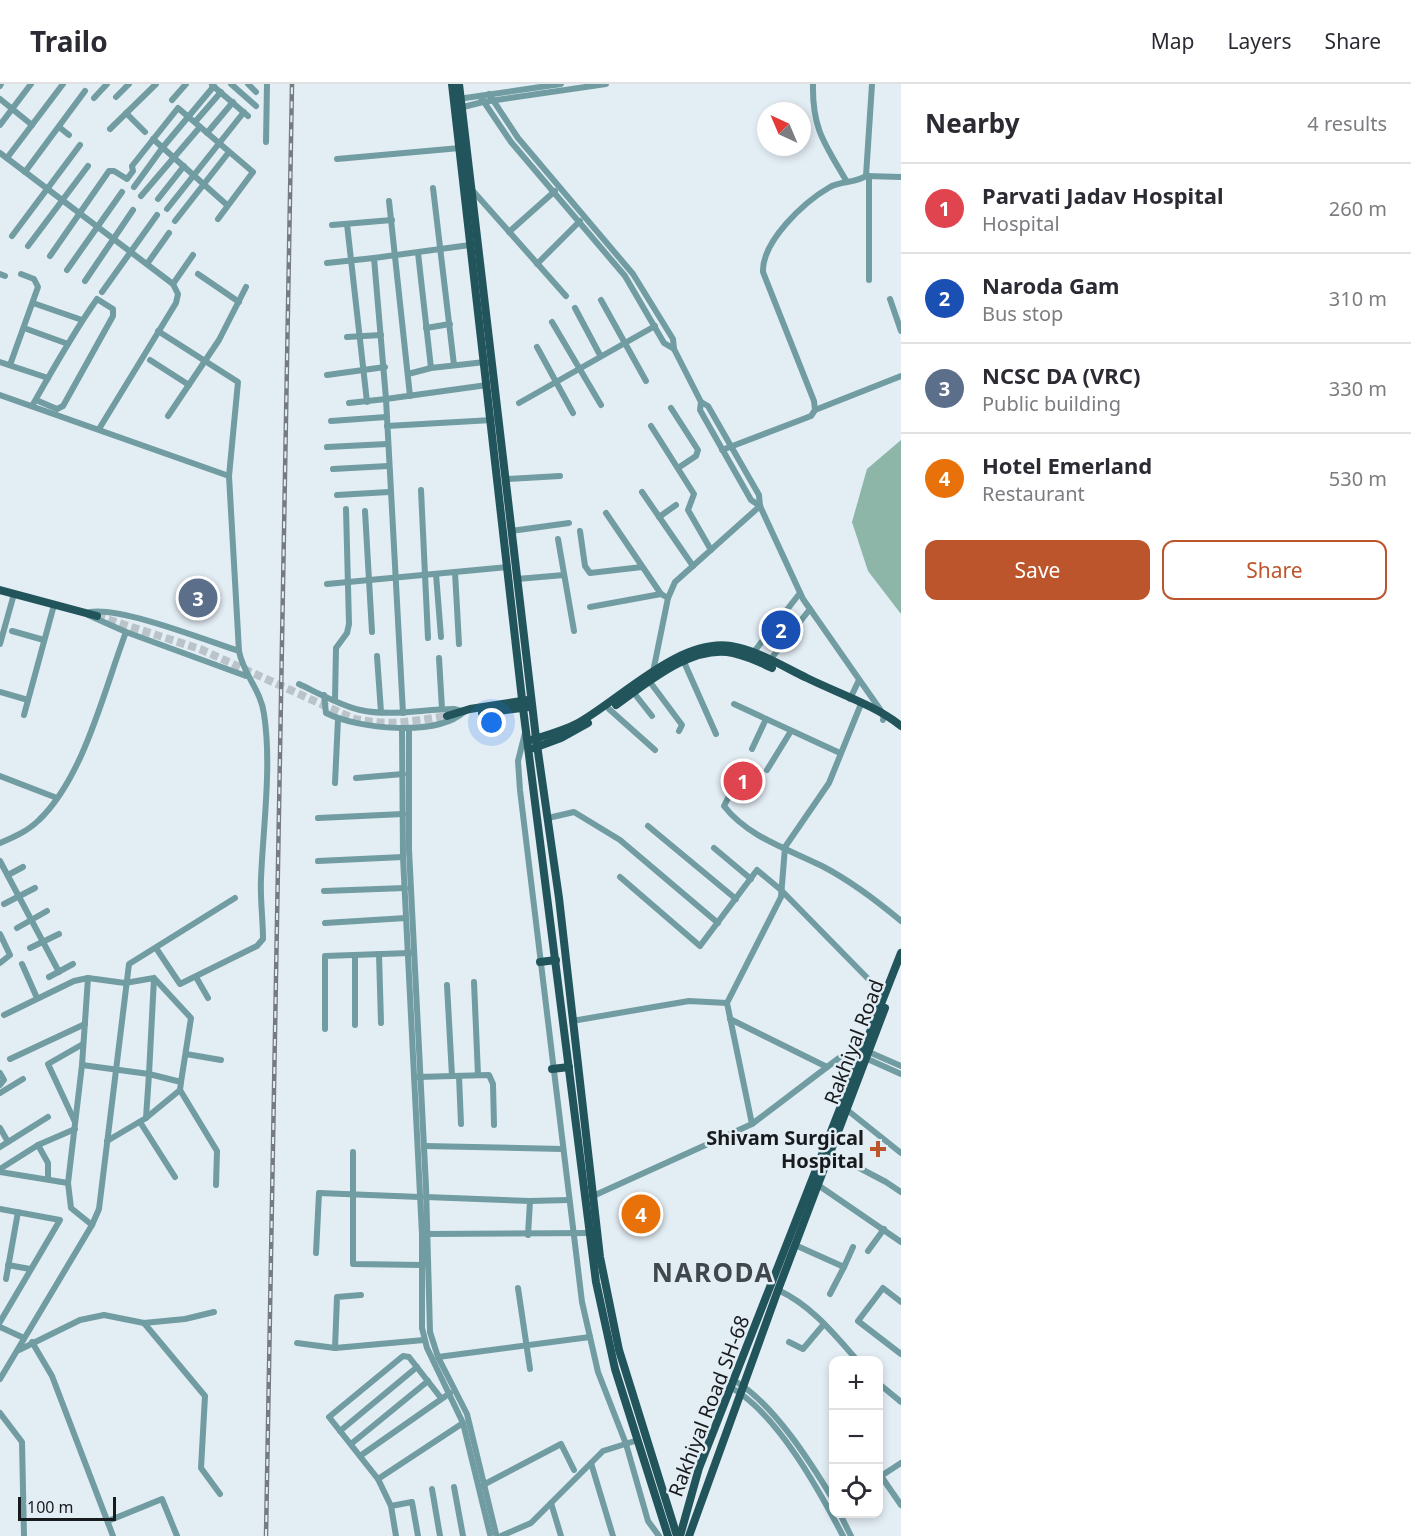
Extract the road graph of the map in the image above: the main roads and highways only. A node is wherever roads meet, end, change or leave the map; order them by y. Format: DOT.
graph roads {
  1 [pos="452,84"];
  2 [pos="459,84"];
  3 [pos="458,103"];
  4 [pos="0,590"];
  5 [pos="98,616"];
  6 [pos="653,677"];
  7 [pos="528,704"];
  8 [pos="860,706"];
  9 [pos="445,712"];
  10 [pos="883,718"];
  11 [pos="901,726"];
  12 [pos="901,733"];
  13 [pos="532,744"];
  14 [pos="901,953"];
  15 [pos="561,961"];
  16 [pos="540,962"];
  17 [pos="901,966"];
  18 [pos="862,1053"];
  19 [pos="569,1067"];
  20 [pos="552,1069"];
  21 [pos="668,1536"];
  22 [pos="679,1536"];
  23 [pos="689,1536"];
  1 -- 3 [label="main road"];
  2 -- 3 [label="main road"];
  3 -- 7 [label="main road"];
  3 -- 7 [label="main road"];
  4 -- 5 [label="main road"];
  6 -- 8 [label="main road"];
  6 -- 8 [label="main road"];
  6 -- 13 [label="main road"];
  6 -- 13 [label="main road"];
  7 -- 9 [label="main road"];
  7 -- 13 [label="main road"];
  7 -- 13 [label="main road"];
  8 -- 10 [label="main road"];
  10 -- 11 [label="main road"];
  10 -- 12 [label="main road"];
  13 -- 15 [label="main road"];
  13 -- 15 [label="main road"];
  14 -- 18 [label="main road, Rakhiyal Road SH-68"];
  15 -- 16 [label="main road"];
  15 -- 19 [label="main road"];
  15 -- 22 [label="main road"];
  17 -- 18 [label="main road, Rakhiyal Road"];
  18 -- 22 [label="main road, Rakhiyal Road SH-68"];
  18 -- 23 [label="main road, Rakhiyal Road"];
  19 -- 20 [label="main road"];
  19 -- 21 [label="main road"];
}
